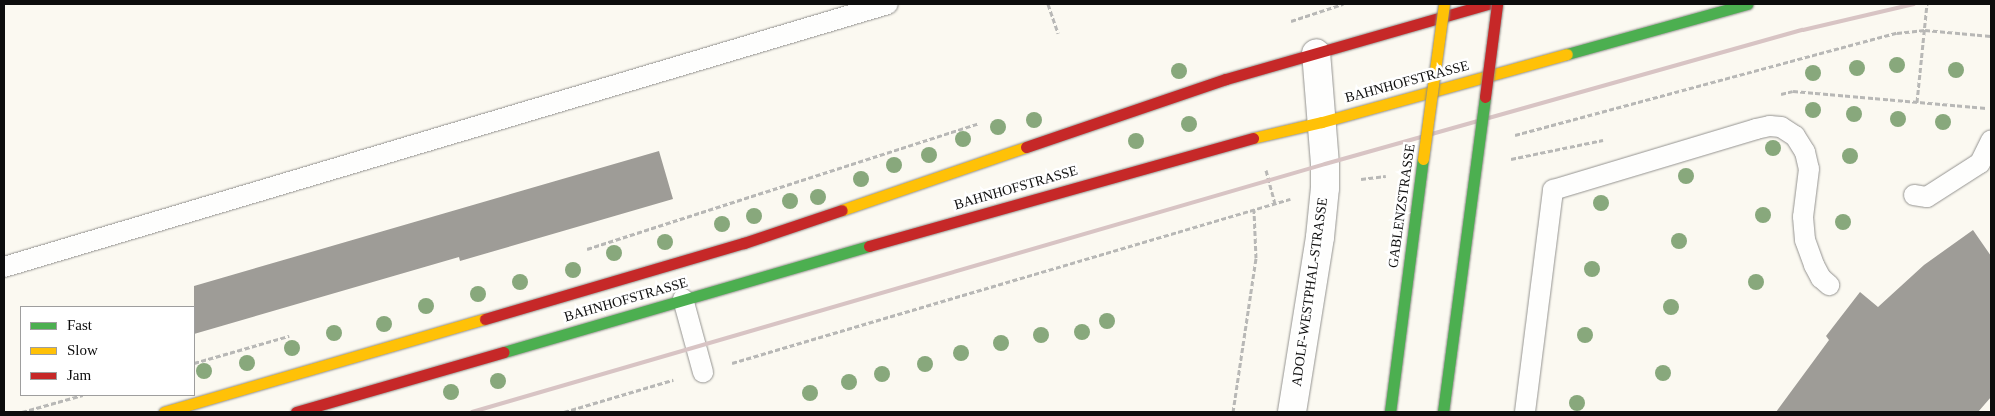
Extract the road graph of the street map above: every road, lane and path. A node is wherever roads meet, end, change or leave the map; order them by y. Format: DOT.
graph roads {
  1 [pos="888,4"];
  2 [pos="1048,4"];
  3 [pos="1343,4"];
  4 [pos="1444,4"];
  5 [pos="1488,4"];
  6 [pos="1497,4"];
  7 [pos="1748,4"];
  8 [pos="1927,4"];
  9 [pos="1290,22"];
  10 [pos="1925,30"];
  11 [pos="1058,33"];
  12 [pos="1991,36"];
  13 [pos="1316,53"];
  14 [pos="1918,102"];
  15 [pos="982,122"];
  16 [pos="1322,122"];
  17 [pos="1511,136"];
  18 [pos="1991,140"];
  19 [pos="1391,176"];
  20 [pos="1324,188"];
  21 [pos="1914,195"];
  22 [pos="1254,210"];
  23 [pos="583,251"];
  24 [pos="4,267"];
  25 [pos="1829,285"];
  26 [pos="683,299"];
  27 [pos="298,334"];
  28 [pos="195,363"];
  29 [pos="702,372"];
  30 [pos="79,396"];
  31 [pos="22,412"];
  32 [pos="164,412"];
  33 [pos="296,412"];
  34 [pos="564,412"];
  35 [pos="1234,412"];
  36 [pos="1292,412"];
  37 [pos="1390,412"];
  38 [pos="1443,412"];
  39 [pos="1525,412"];
  1 -- 24 [label="lane"];
  2 -- 11 [label="path"];
  3 -- 9 [label="path"];
  4 -- 37 [label="main road, GABLENZSTRASSE, bridge"];
  5 -- 13 [label="main road, BAHNHOFSTRASSE"];
  6 -- 38 [label="main road, bridge"];
  7 -- 16 [label="main road, BAHNHOFSTRASSE"];
  8 -- 10 [label="path"];
  10 -- 12 [label="path"];
  10 -- 14 [label="path"];
  10 -- 17 [label="path"];
  13 -- 16 [label="street, ADOLF-WESTPHAL-STRASSE"];
  13 -- 32 [label="main road, BAHNHOFSTRASSE"];
  15 -- 23 [label="path"];
  16 -- 20 [label="street, ADOLF-WESTPHAL-STRASSE"];
  16 -- 26 [label="main road, BAHNHOFSTRASSE"];
  18 -- 21 [label="lane"];
  19 -- 20 [label="path"];
  20 -- 22 [label="path"];
  20 -- 36 [label="street, ADOLF-WESTPHAL-STRASSE"];
  22 -- 29 [label="path"];
  22 -- 35 [label="path"];
  25 -- 39 [label="lane"];
  26 -- 29 [label="lane"];
  26 -- 33 [label="main road, BAHNHOFSTRASSE"];
  27 -- 28 [label="path"];
  29 -- 34 [label="path"];
  30 -- 31 [label="path"];
}
